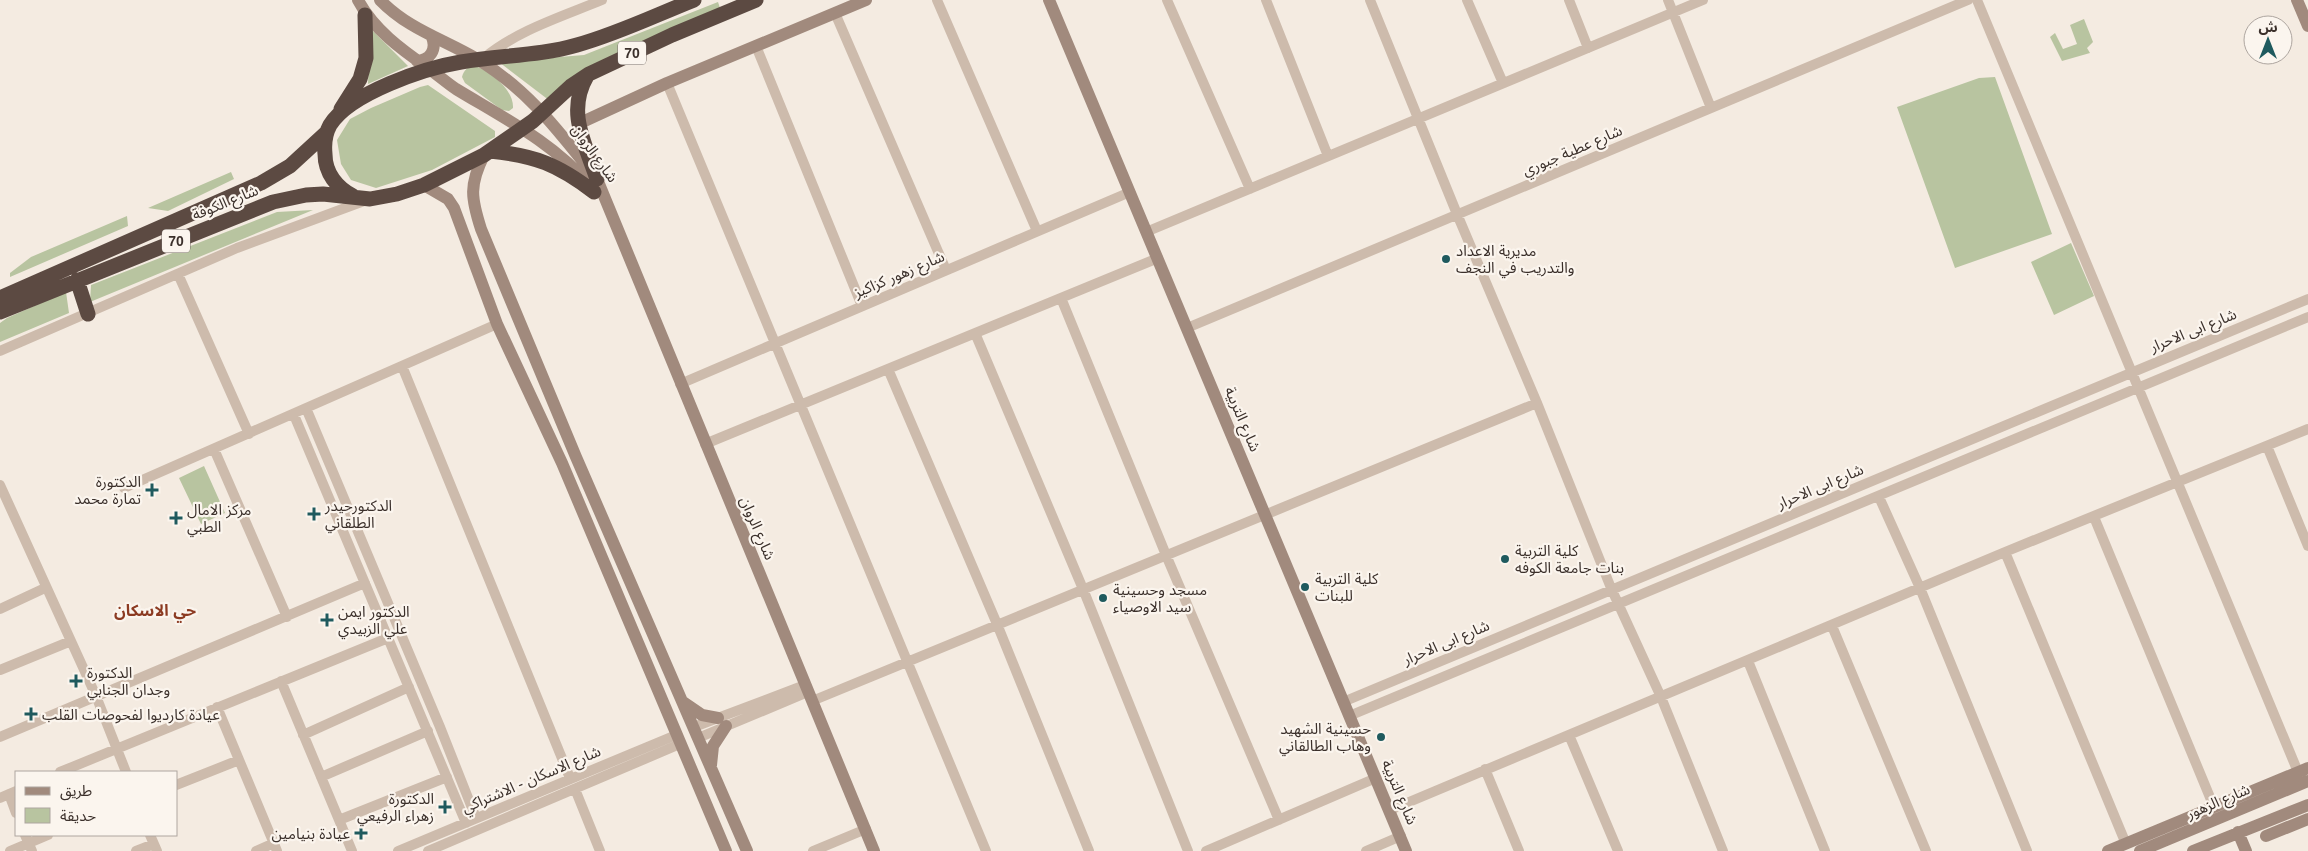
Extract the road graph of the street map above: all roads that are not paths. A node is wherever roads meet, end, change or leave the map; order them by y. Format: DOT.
graph roads {
  1 [pos="358,0"];
  2 [pos="380,0"];
  3 [pos="602,0"];
  4 [pos="694,0"];
  5 [pos="756,0"];
  6 [pos="866,0"];
  7 [pos="937,0"];
  8 [pos="1049,0"];
  9 [pos="1166,0"];
  10 [pos="1266,0"];
  11 [pos="1370,0"];
  12 [pos="1467,0"];
  13 [pos="1569,0"];
  14 [pos="1668,0"];
  15 [pos="1703,0"];
  16 [pos="1968,0"];
  17 [pos="1977,0"];
  18 [pos="2297,0"];
  19 [pos="1673,12"];
  20 [pos="836,13"];
  21 [pos="365,15"];
  22 [pos="2308,26"];
  23 [pos="432,37"];
  24 [pos="756,46"];
  25 [pos="1588,48"];
  26 [pos="481,59"];
  27 [pos="417,60"];
  28 [pos="430,69"];
  29 [pos="589,74"];
  30 [pos="667,83"];
  31 [pos="1503,83"];
  32 [pos="1711,108"];
  33 [pos="544,112"];
  34 [pos="1418,118"];
  35 [pos="578,124"];
  36 [pos="330,126"];
  37 [pos="522,129"];
  38 [pos="487,153"];
  39 [pos="1328,156"];
  40 [pos="424,185"];
  41 [pos="596,186"];
  42 [pos="1250,189"];
  43 [pos="1130,192"];
  44 [pos="363,198"];
  45 [pos="1457,214"];
  46 [pos="1037,231"];
  47 [pos="1146,232"];
  48 [pos="1158,258"];
  49 [pos="946,270"];
  50 [pos="178,274"];
  51 [pos="77,280"];
  52 [pos="1060,298"];
  53 [pos="2308,299"];
  54 [pos="862,306"];
  55 [pos="2,308"];
  56 [pos="88,314"];
  57 [pos="2308,317"];
  58 [pos="497,324"];
  59 [pos="1187,328"];
  60 [pos="975,333"];
  61 [pos="775,342"];
  62 [pos="0,351"];
  63 [pos="402,366"];
  64 [pos="888,369"];
  65 [pos="2132,371"];
  66 [pos="680,384"];
  67 [pos="2139,387"];
  68 [pos="1538,402"];
  69 [pos="800,406"];
  70 [pos="306,408"];
  71 [pos="294,415"];
  72 [pos="2308,429"];
  73 [pos="248,434"];
  74 [pos="705,444"];
  75 [pos="2267,446"];
  76 [pos="214,449"];
  77 [pos="576,457"];
  78 [pos="562,463"];
  79 [pos="2180,482"];
  80 [pos="0,485"];
  81 [pos="124,488"];
  82 [pos="1879,497"];
  83 [pos="1265,514"];
  84 [pos="2094,518"];
  85 [pos="2308,546"];
  86 [pos="2005,552"];
  87 [pos="1166,555"];
  88 [pos="365,583"];
  89 [pos="45,588"];
  90 [pos="1611,588"];
  91 [pos="1920,588"];
  92 [pos="1083,590"];
  93 [pos="1619,605"];
  94 [pos="0,608"];
  95 [pos="287,617"];
  96 [pos="998,624"];
  97 [pos="1832,626"];
  98 [pos="388,638"];
  99 [pos="71,641"];
  100 [pos="1748,661"];
  101 [pos="907,662"];
  102 [pos="0,670"];
  103 [pos="281,681"];
  104 [pos="409,687"];
  105 [pos="809,692"];
  106 [pos="96,696"];
  107 [pos="1661,697"];
  108 [pos="681,700"];
  109 [pos="1343,702"];
  110 [pos="217,707"];
  111 [pos="1349,716"];
  112 [pos="722,722"];
  113 [pos="428,731"];
  114 [pos="696,732"];
  115 [pos="303,735"];
  116 [pos="1569,735"];
  117 [pos="0,737"];
  118 [pos="678,740"];
  119 [pos="117,748"];
  120 [pos="239,760"];
  121 [pos="712,770"];
  122 [pos="1486,770"];
  123 [pos="2303,770"];
  124 [pos="62,771"];
  125 [pos="126,771"];
  126 [pos="447,776"];
  127 [pos="321,777"];
  128 [pos="570,778"];
  129 [pos="1376,778"];
  130 [pos="2308,781"];
  131 [pos="178,785"];
  132 [pos="575,789"];
  133 [pos="8,794"];
  134 [pos="2249,799"];
  135 [pos="516,800"];
  136 [pos="2308,805"];
  137 [pos="2214,807"];
  138 [pos="1390,810"];
  139 [pos="15,811"];
  140 [pos="522,812"];
  141 [pos="732,815"];
  142 [pos="476,818"];
  143 [pos="2308,819"];
  144 [pos="339,820"];
  145 [pos="1280,820"];
  146 [pos="714,822"];
  147 [pos="466,823"];
  148 [pos="866,830"];
  149 [pos="2238,832"];
  150 [pos="46,836"];
  151 [pos="1401,836"];
  152 [pos="2266,836"];
  153 [pos="29,843"];
  154 [pos="154,843"];
  155 [pos="2126,844"];
  156 [pos="275,847"];
  157 [pos="2244,850"];
  158 [pos="10,851"];
  159 [pos="136,851"];
  160 [pos="256,851"];
  161 [pos="352,851"];
  162 [pos="398,851"];
  163 [pos="428,851"];
  164 [pos="600,851"];
  165 [pos="726,851"];
  166 [pos="747,851"];
  167 [pos="813,851"];
  168 [pos="874,851"];
  169 [pos="986,851"];
  170 [pos="1088,851"];
  171 [pos="1188,851"];
  172 [pos="1206,851"];
  173 [pos="1366,851"];
  174 [pos="1406,851"];
  175 [pos="1519,851"];
  176 [pos="1618,851"];
  177 [pos="1723,851"];
  178 [pos="1825,851"];
  179 [pos="1926,851"];
  180 [pos="2027,851"];
  181 [pos="2108,851"];
  182 [pos="2140,851"];
  183 [pos="2193,851"];
  1 -- 21 [label="main road"];
  2 -- 23 [label="main road, شارع الروان"];
  3 -- 26 [label="street"];
  4 -- 26 [label="highway, 70"];
  5 -- 29 [label="highway, 70"];
  6 -- 20 [label="main road"];
  7 -- 46 [label="street"];
  8 -- 43 [label="main road, شارع التربية"];
  9 -- 42 [label="street"];
  10 -- 39 [label="street"];
  11 -- 34 [label="street"];
  12 -- 31 [label="street"];
  13 -- 25 [label="street"];
  14 -- 19 [label="street"];
  15 -- 19 [label="street"];
  16 -- 32 [label="street, شارع عطية جبوري"];
  17 -- 65 [label="street"];
  18 -- 22 [label="main road"];
  19 -- 25 [label="street"];
  19 -- 32 [label="street"];
  20 -- 24 [label="main road"];
  20 -- 49 [label="street"];
  21 -- 27 [label="main road, شارع الروان"];
  21 -- 36 [label="highway"];
  23 -- 26 [label="main road, شارع الروان"];
  23 -- 27 [label="main road"];
  24 -- 30 [label="main road"];
  24 -- 54 [label="street"];
  25 -- 31 [label="street"];
  26 -- 28 [label="highway, 70"];
  26 -- 33 [label="main road, شارع الروان"];
  27 -- 28 [label="main road, شارع الروان"];
  28 -- 36 [label="highway, 70"];
  28 -- 37 [label="main road, شارع الروان"];
  29 -- 33 [label="highway, 70"];
  29 -- 35 [label="highway"];
  30 -- 35 [label="main road"];
  30 -- 61 [label="street"];
  31 -- 34 [label="street"];
  32 -- 45 [label="street, شارع عطية جبوري"];
  33 -- 37 [label="highway, 70"];
  33 -- 41 [label="main road, شارع الروان"];
  34 -- 39 [label="street"];
  34 -- 45 [label="street"];
  35 -- 41 [label="highway"];
  36 -- 44 [label="highway"];
  36 -- 55 [label="highway, شارع الكوفة / 70"];
  37 -- 38 [label="highway, 70"];
  37 -- 41 [label="main road, شارع الروان"];
  38 -- 40 [label="highway, 70"];
  38 -- 41 [label="highway"];
  38 -- 77 [label="main road"];
  39 -- 42 [label="street"];
  40 -- 44 [label="highway, 70"];
  40 -- 58 [label="main road"];
  41 -- 66 [label="main road, شارع الروان"];
  42 -- 47 [label="street"];
  43 -- 46 [label="street, شارع زهور كزاكيز"];
  43 -- 47 [label="main road, شارع التربية"];
  44 -- 50 [label="street"];
  44 -- 51 [label="highway, شارع الكوفة / 70"];
  45 -- 59 [label="street, شارع عطية جبوري"];
  45 -- 68 [label="street"];
  46 -- 49 [label="street, شارع زهور كزاكيز"];
  47 -- 48 [label="main road, شارع التربية"];
  48 -- 52 [label="street"];
  48 -- 59 [label="main road, شارع التربية"];
  49 -- 54 [label="street, شارع زهور كزاكيز"];
  50 -- 56 [label="street"];
  50 -- 73 [label="street"];
  51 -- 55 [label="highway, شارع الكوفة / 70"];
  51 -- 56 [label="highway"];
  52 -- 60 [label="street"];
  52 -- 87 [label="street"];
  53 -- 65 [label="street, شارع ابی الاحرار"];
  54 -- 61 [label="street, شارع زهور كزاكيز"];
  56 -- 62 [label="street"];
  57 -- 67 [label="street, شارع ابی الاحرار"];
  58 -- 63 [label="street"];
  58 -- 78 [label="main road"];
  59 -- 83 [label="main road, شارع التربية"];
  60 -- 64 [label="street"];
  60 -- 92 [label="street"];
  61 -- 66 [label="street, شارع زهور كزاكيز"];
  61 -- 69 [label="street"];
  63 -- 70 [label="street"];
  63 -- 128 [label="street"];
  64 -- 69 [label="street"];
  64 -- 96 [label="street"];
  65 -- 67 [label="street"];
  65 -- 90 [label="street, شارع ابی الاحرار"];
  66 -- 74 [label="main road, شارع الروان"];
  67 -- 79 [label="street"];
  67 -- 82 [label="street, شارع ابی الاحرار"];
  68 -- 83 [label="street"];
  68 -- 90 [label="street"];
  69 -- 74 [label="street"];
  69 -- 101 [label="street"];
  70 -- 71 [label="street"];
  70 -- 142 [label="street"];
  71 -- 73 [label="street"];
  71 -- 88 [label="street"];
  72 -- 75 [label="street"];
  73 -- 76 [label="street"];
  74 -- 105 [label="main road, شارع الروان"];
  75 -- 79 [label="street"];
  75 -- 85 [label="street"];
  76 -- 81 [label="street"];
  76 -- 95 [label="street"];
  77 -- 78 [label="main road"];
  77 -- 108 [label="main road"];
  78 -- 118 [label="main road"];
  79 -- 84 [label="street"];
  79 -- 123 [label="street"];
  80 -- 89 [label="street"];
  82 -- 91 [label="street"];
  82 -- 93 [label="street, شارع ابی الاحرار"];
  83 -- 87 [label="street"];
  83 -- 109 [label="main road, شارع التربية"];
  84 -- 86 [label="street"];
  84 -- 137 [label="street"];
  86 -- 91 [label="street"];
  86 -- 155 [label="street"];
  87 -- 92 [label="street"];
  87 -- 145 [label="street"];
  88 -- 95 [label="street"];
  88 -- 98 [label="street"];
  89 -- 94 [label="street"];
  89 -- 99 [label="street"];
  90 -- 93 [label="street"];
  90 -- 109 [label="street, شارع ابی الاحرار"];
  91 -- 97 [label="street"];
  91 -- 180 [label="street"];
  92 -- 96 [label="street"];
  92 -- 171 [label="street"];
  93 -- 107 [label="street"];
  93 -- 111 [label="street, شارع ابی الاحرار"];
  95 -- 106 [label="street"];
  96 -- 101 [label="street"];
  96 -- 170 [label="street"];
  97 -- 100 [label="street"];
  97 -- 179 [label="street"];
  98 -- 103 [label="street"];
  98 -- 104 [label="street"];
  99 -- 102 [label="street"];
  99 -- 106 [label="street"];
  100 -- 107 [label="street"];
  100 -- 178 [label="street"];
  101 -- 105 [label="street"];
  101 -- 169 [label="street"];
  103 -- 110 [label="street"];
  103 -- 115 [label="street"];
  104 -- 113 [label="street"];
  104 -- 115 [label="street"];
  105 -- 112 [label="street"];
  105 -- 148 [label="main road, شارع الروان"];
  106 -- 117 [label="street"];
  106 -- 119 [label="street"];
  107 -- 116 [label="street"];
  107 -- 177 [label="street"];
  108 -- 112 [label="main road"];
  108 -- 114 [label="main road"];
  109 -- 111 [label="main road, شارع التربية"];
  110 -- 119 [label="street"];
  110 -- 120 [label="street"];
  111 -- 129 [label="main road, شارع التربية"];
  112 -- 114 [label="street"];
  112 -- 121 [label="main road"];
  113 -- 126 [label="street"];
  113 -- 127 [label="street"];
  114 -- 121 [label="main road"];
  115 -- 127 [label="street"];
  116 -- 122 [label="street"];
  116 -- 176 [label="street"];
  118 -- 128 [label="street, شارع الاسكان - الاشتراكي"];
  118 -- 132 [label="street, شارع الاسكان - الاشتراكي"];
  118 -- 146 [label="main road"];
  119 -- 124 [label="street"];
  119 -- 125 [label="street"];
  120 -- 131 [label="street"];
  120 -- 156 [label="street"];
  121 -- 141 [label="main road"];
  122 -- 138 [label="street"];
  122 -- 175 [label="street"];
  123 -- 134 [label="main road"];
  126 -- 144 [label="street"];
  126 -- 147 [label="street"];
  127 -- 144 [label="street"];
  128 -- 135 [label="street, شارع الاسكان - الاشتراكي"];
  129 -- 138 [label="main road, شارع التربية"];
  129 -- 145 [label="street"];
  130 -- 134 [label="main road, شارع الزهور"];
  132 -- 140 [label="street, شارع الاسكان - الاشتراكي"];
  132 -- 164 [label="street"];
  133 -- 139 [label="street"];
  134 -- 137 [label="main road"];
  134 -- 182 [label="main road, شارع الزهور"];
  135 -- 140 [label="street"];
  135 -- 142 [label="street, شارع الاسكان - الاشتراكي"];
  136 -- 149 [label="main road"];
  137 -- 155 [label="main road"];
  138 -- 151 [label="main road, شارع التربية"];
  140 -- 163 [label="street, شارع الاسكان - الاشتراكي"];
  141 -- 146 [label="main road"];
  141 -- 166 [label="main road"];
  142 -- 147 [label="street, شارع الاسكان - الاشتراكي"];
  143 -- 152 [label="main road"];
  144 -- 161 [label="street"];
  145 -- 172 [label="street"];
  146 -- 165 [label="main road"];
  147 -- 162 [label="street, شارع الاسكان - الاشتراكي"];
  148 -- 167 [label="street"];
  148 -- 168 [label="main road, شارع الروان"];
  149 -- 157 [label="main road"];
  149 -- 183 [label="main road"];
  150 -- 153 [label="street"];
  151 -- 173 [label="street"];
  151 -- 174 [label="main road, شارع التربية"];
  153 -- 158 [label="street"];
  154 -- 159 [label="street"];
  155 -- 181 [label="main road"];
  156 -- 160 [label="street"];
}
